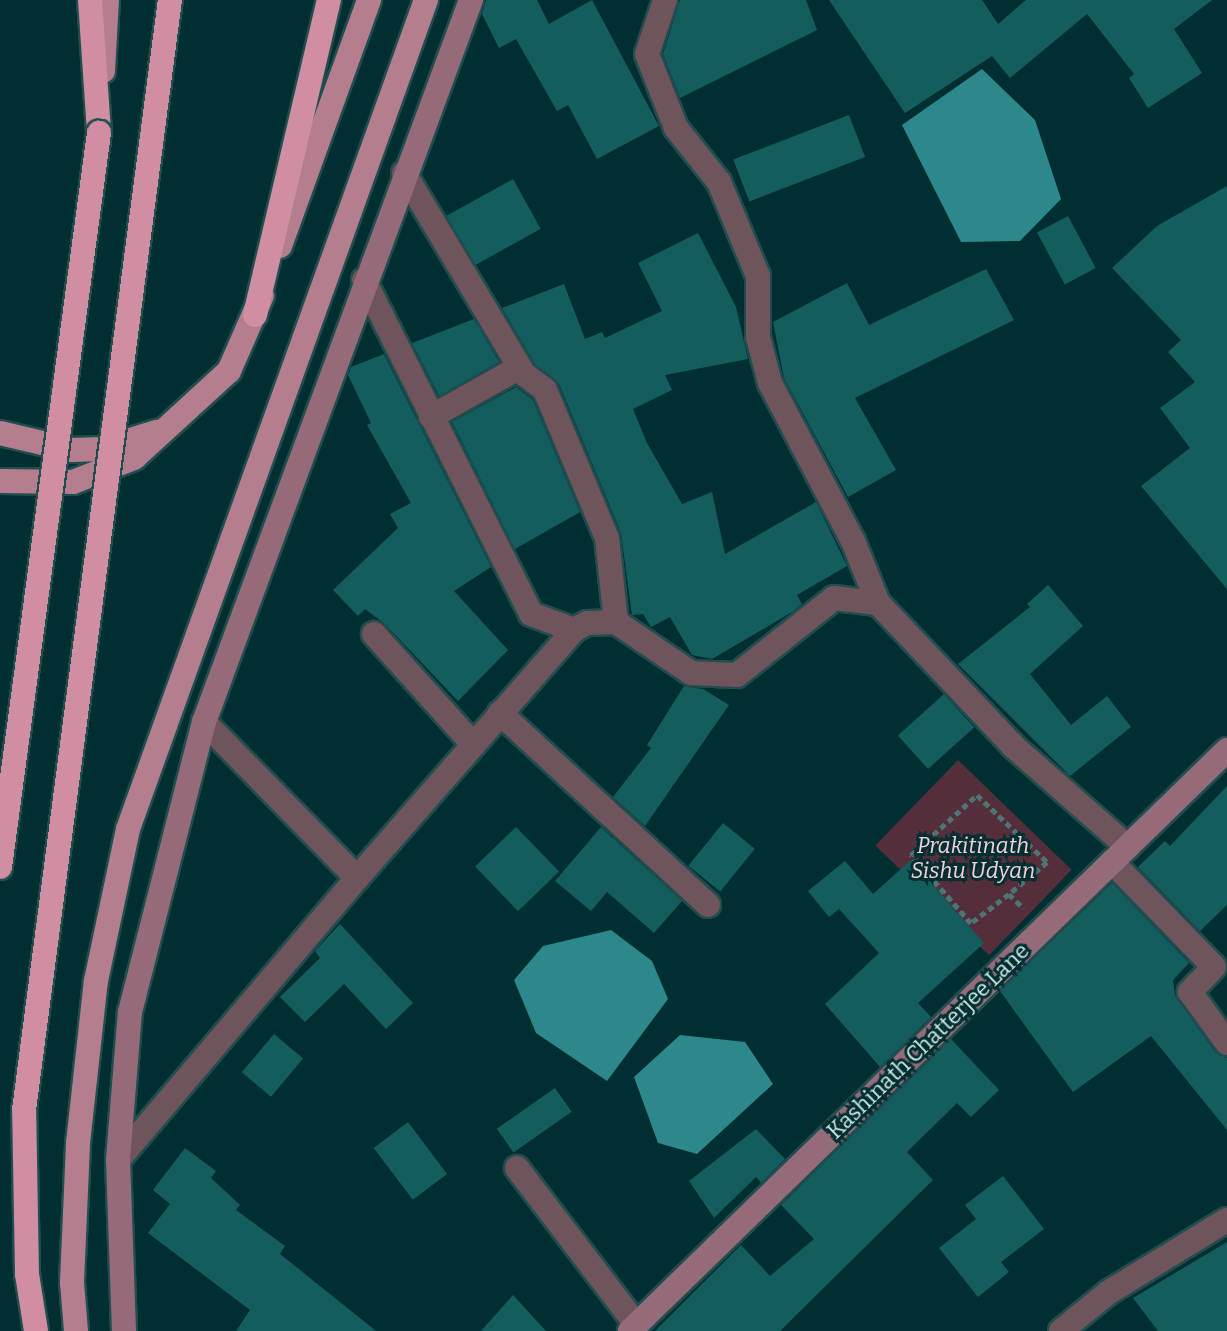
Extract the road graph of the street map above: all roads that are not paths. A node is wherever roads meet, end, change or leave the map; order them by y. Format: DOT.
graph roads {
  1 [pos="90,0"];
  2 [pos="107,0"];
  3 [pos="170,0"];
  4 [pos="329,0"];
  5 [pos="369,0"];
  6 [pos="426,0"];
  7 [pos="471,0"];
  8 [pos="665,0"];
  9 [pos="99,133"];
  10 [pos="404,173"];
  11 [pos="364,280"];
  12 [pos="255,315"];
  13 [pos="520,367"];
  14 [pos="186,414"];
  15 [pos="431,417"];
  16 [pos="0,433"];
  17 [pos="0,481"];
  18 [pos="878,603"];
  19 [pos="616,622"];
  20 [pos="574,630"];
  21 [pos="374,634"];
  22 [pos="500,713"];
  23 [pos="204,722"];
  24 [pos="471,742"];
  25 [pos="1227,750"];
  26 [pos="1120,854"];
  27 [pos="0,867"];
  28 [pos="357,878"];
  29 [pos="708,905"];
  30 [pos="1227,1043"];
  31 [pos="118,1160"];
  32 [pos="517,1168"];
  33 [pos="1227,1220"];
  34 [pos="633,1328"];
  35 [pos="36,1331"];
  36 [pos="76,1331"];
  37 [pos="124,1331"];
  38 [pos="1061,1331"];
  1 -- 9 [label="highway"];
  2 -- 9 [label="main road"];
  3 -- 35 [label="highway, bridge"];
  4 -- 12 [label="highway"];
  5 -- 12 [label="main road"];
  6 -- 36 [label="main road"];
  7 -- 10 [label="street"];
  8 -- 18 [label="street"];
  9 -- 27 [label="highway, bridge"];
  10 -- 11 [label="street"];
  10 -- 13 [label="street"];
  11 -- 15 [label="street"];
  11 -- 23 [label="street"];
  12 -- 14 [label="main road"];
  13 -- 15 [label="street"];
  13 -- 19 [label="street"];
  14 -- 16 [label="main road"];
  14 -- 17 [label="main road"];
  15 -- 20 [label="street"];
  18 -- 19 [label="street"];
  18 -- 26 [label="street"];
  19 -- 20 [label="street"];
  20 -- 22 [label="street"];
  21 -- 24 [label="street"];
  22 -- 24 [label="street"];
  22 -- 29 [label="street"];
  23 -- 28 [label="street"];
  23 -- 31 [label="street"];
  24 -- 28 [label="street"];
  25 -- 26 [label="street, Kashinath Chatterjee Lane"];
  26 -- 30 [label="street"];
  26 -- 34 [label="street, Kashinath Chatterjee Lane"];
  28 -- 31 [label="street"];
  31 -- 37 [label="street"];
  32 -- 34 [label="street"];
  33 -- 38 [label="street"];
}
